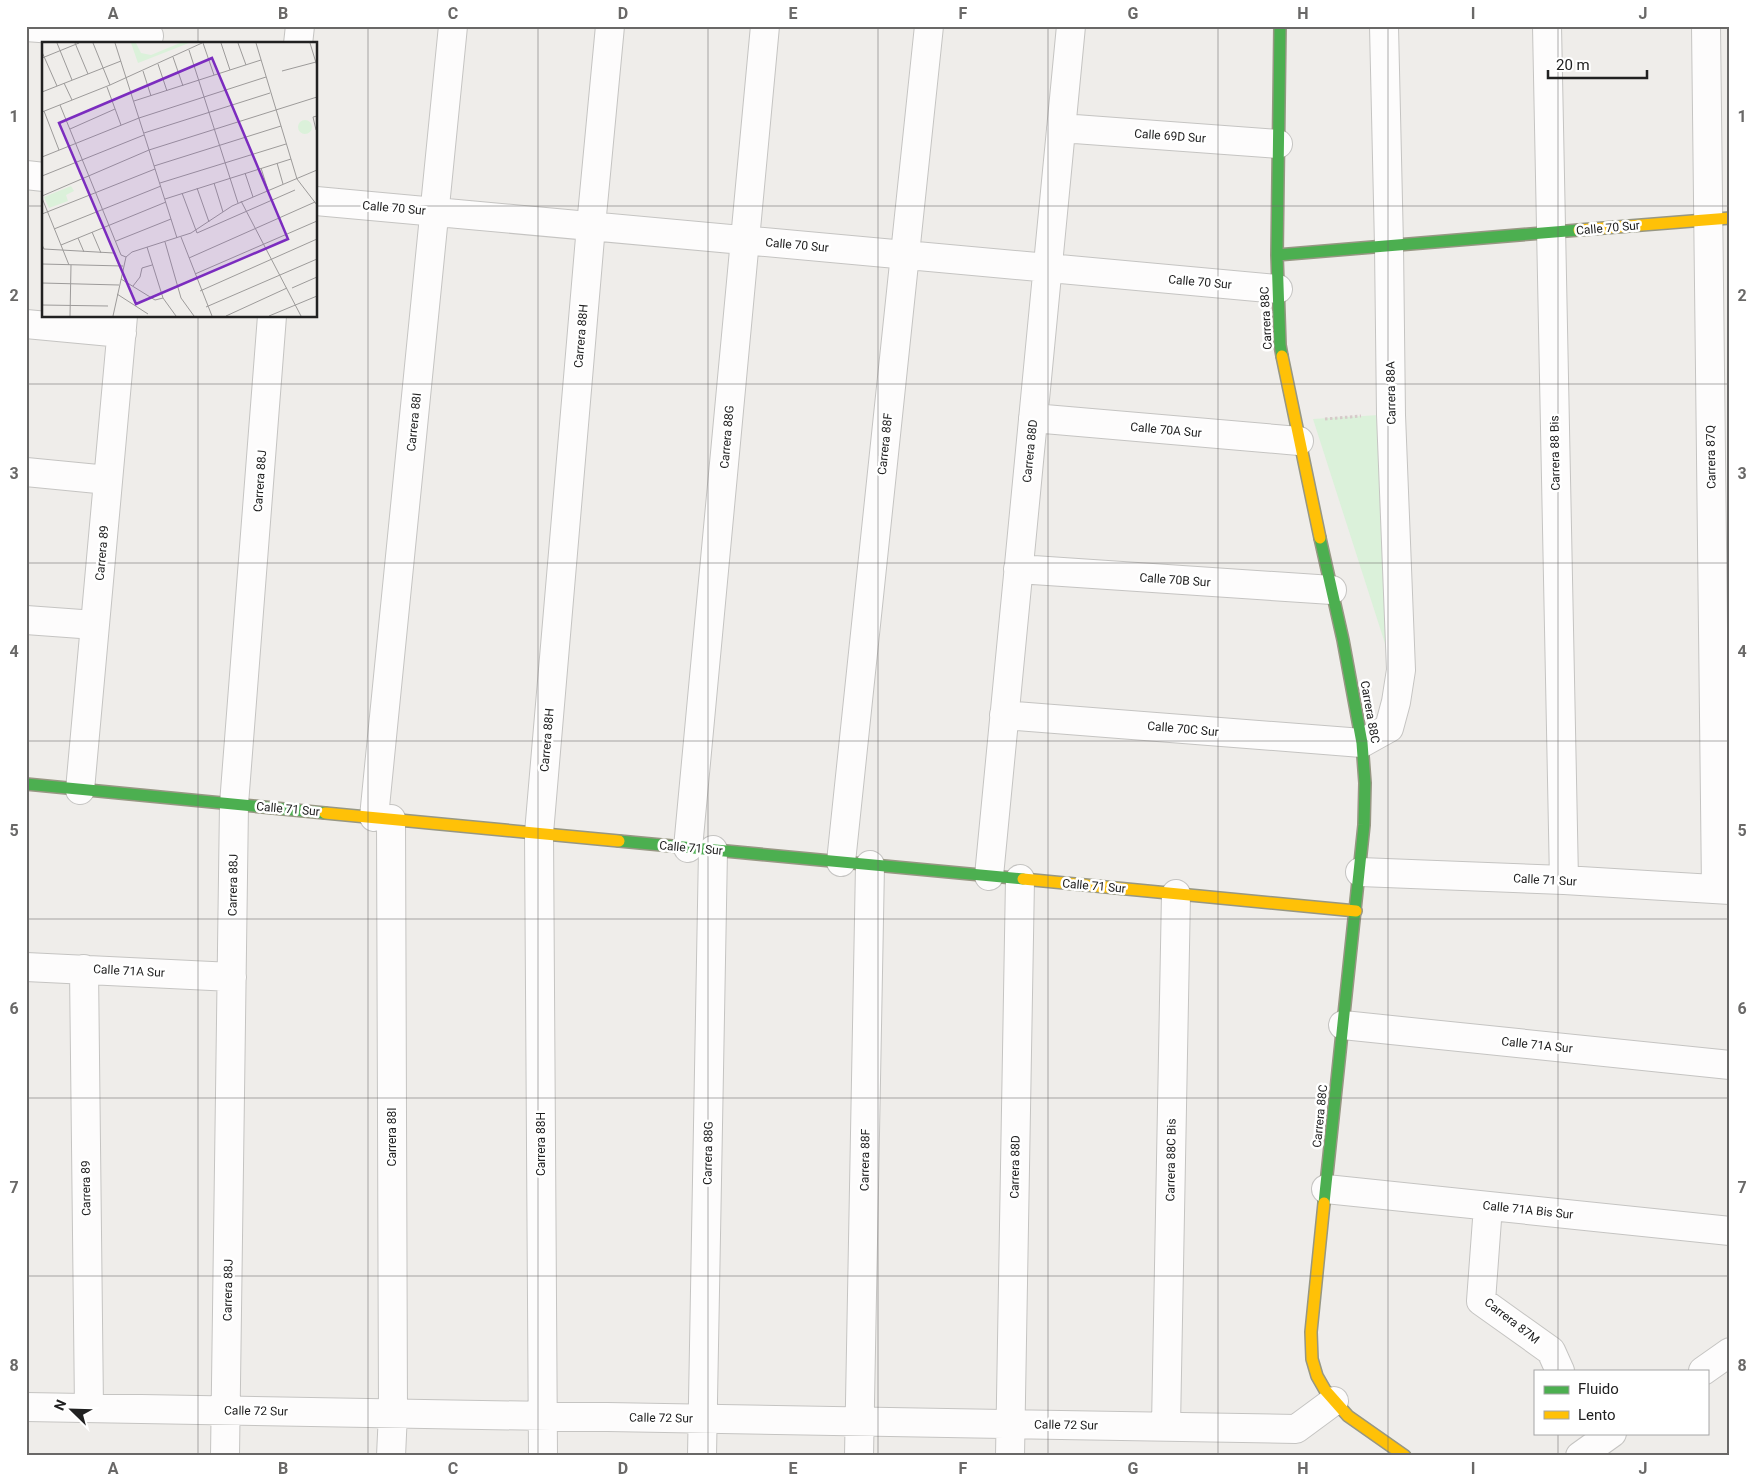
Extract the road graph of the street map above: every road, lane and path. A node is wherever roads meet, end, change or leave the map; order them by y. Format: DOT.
graph roads {
  1 [pos="300,26"];
  2 [pos="453,26"];
  3 [pos="610,26"];
  4 [pos="765,26"];
  5 [pos="929,26"];
  6 [pos="1071,26"];
  7 [pos="1280,26"];
  8 [pos="1384,26"];
  9 [pos="1547,26"];
  10 [pos="1706,26"];
  11 [pos="26,27"];
  12 [pos="149,35"];
  13 [pos="298,42"];
  14 [pos="1061,128"];
  15 [pos="1278,144"];
  16 [pos="26,175"];
  17 [pos="42,177"];
  18 [pos="318,201"];
  19 [pos="434,212"];
  20 [pos="1719,219"];
  21 [pos="591,226"];
  22 [pos="1551,233"];
  23 [pos="745,240"];
  24 [pos="1389,246"];
  25 [pos="905,255"];
  26 [pos="1277,255"];
  27 [pos="1048,268"];
  28 [pos="1278,289"];
  29 [pos="272,318"];
  30 [pos="26,324"];
  31 [pos="123,325"];
  32 [pos="1391,415"];
  33 [pos="1033,418"];
  34 [pos="1296,431"];
  35 [pos="26,472"];
  36 [pos="108,480"];
  37 [pos="1018,569"];
  38 [pos="1332,590"];
  39 [pos="26,620"];
  40 [pos="95,626"];
  41 [pos="1004,714"];
  42 [pos="1362,743"];
  43 [pos="26,784"];
  44 [pos="80,790"];
  45 [pos="234,804"];
  46 [pos="382,818"];
  47 [pos="538,833"];
  48 [pos="701,849"];
  49 [pos="841,862"];
  50 [pos="870,865"];
  51 [pos="1360,872"];
  52 [pos="989,876"];
  53 [pos="1020,879"];
  54 [pos="1564,880"];
  55 [pos="1723,889"];
  56 [pos="1176,894"];
  57 [pos="1356,911"];
  58 [pos="26,967"];
  59 [pos="84,969"];
  60 [pos="232,977"];
  61 [pos="1343,1025"];
  62 [pos="1730,1065"];
  63 [pos="1326,1189"];
  64 [pos="1488,1206"];
  65 [pos="1730,1231"];
  66 [pos="1730,1352"];
  67 [pos="1560,1370"];
  68 [pos="1704,1370"];
  69 [pos="1334,1401"];
  70 [pos="26,1407"];
  71 [pos="89,1408"];
  72 [pos="226,1411"];
  73 [pos="393,1413"];
  74 [pos="543,1416"];
  75 [pos="703,1419"];
  76 [pos="860,1421"];
  77 [pos="1010,1424"];
  78 [pos="1166,1426"];
  79 [pos="1399,1454"];
  80 [pos="226,1456"];
  81 [pos="391,1456"];
  82 [pos="543,1456"];
  83 [pos="702,1456"];
  84 [pos="859,1456"];
  85 [pos="1010,1456"];
  1 -- 13 [label="street"];
  2 -- 19 [label="street, Carrera 88I"];
  3 -- 21 [label="street, Carrera 88H"];
  4 -- 23 [label="street, Carrera 88G"];
  5 -- 25 [label="street, Carrera 88F"];
  6 -- 14 [label="street, Carrera 88D"];
  7 -- 15 [label="street, Carrera 88C"];
  8 -- 24 [label="street, Carrera 88A"];
  9 -- 22 [label="street, Carrera 88 Bis"];
  10 -- 20 [label="street, Carrera 87Q"];
  11 -- 12 [label="street"];
  14 -- 15 [label="street, Calle 69D Sur"];
  14 -- 27 [label="street, Carrera 88D"];
  15 -- 26 [label="street, Carrera 88C"];
  16 -- 17 [label="street"];
  18 -- 19 [label="street, Calle 70 Sur"];
  19 -- 21 [label="street, Calle 70 Sur"];
  19 -- 46 [label="street, Carrera 88I"];
  20 -- 22 [label="street, Calle 70 Sur"];
  20 -- 55 [label="street, Carrera 87Q"];
  21 -- 23 [label="street, Calle 70 Sur"];
  21 -- 47 [label="street, Carrera 88H"];
  22 -- 24 [label="street, Calle 70 Sur"];
  22 -- 54 [label="street, Carrera 88 Bis"];
  23 -- 25 [label="street, Calle 70 Sur"];
  23 -- 48 [label="street, Carrera 88G"];
  24 -- 26 [label="street, Calle 70 Sur"];
  24 -- 32 [label="street, Carrera 88A"];
  25 -- 27 [label="street, Calle 70 Sur"];
  25 -- 49 [label="street, Carrera 88F"];
  26 -- 28 [label="street, Carrera 88C"];
  27 -- 28 [label="street, Calle 70 Sur"];
  27 -- 33 [label="street, Carrera 88D"];
  28 -- 34 [label="street, Carrera 88C"];
  29 -- 45 [label="street, Carrera 88J"];
  30 -- 31 [label="street"];
  31 -- 36 [label="street, Carrera 89"];
  32 -- 34 [label="path"];
  32 -- 42 [label="street, Carrera 88A"];
  33 -- 34 [label="street, Calle 70A Sur"];
  33 -- 37 [label="street, Carrera 88D"];
  34 -- 38 [label="street, Carrera 88C"];
  35 -- 36 [label="street"];
  36 -- 40 [label="street, Carrera 89"];
  37 -- 38 [label="street, Calle 70B Sur"];
  37 -- 41 [label="street, Carrera 88D"];
  38 -- 42 [label="street, Carrera 88C"];
  39 -- 40 [label="street"];
  40 -- 44 [label="street, Carrera 89"];
  41 -- 42 [label="street, Calle 70C Sur"];
  41 -- 52 [label="street, Carrera 88D"];
  42 -- 51 [label="street, Carrera 88C"];
  43 -- 44 [label="street, Calle 71 Sur"];
  44 -- 45 [label="street, Calle 71 Sur"];
  45 -- 46 [label="street, Calle 71 Sur"];
  45 -- 60 [label="street, Carrera 88J"];
  46 -- 47 [label="street, Calle 71 Sur"];
  46 -- 73 [label="street, Carrera 88I"];
  47 -- 48 [label="street, Calle 71 Sur"];
  47 -- 74 [label="street, Carrera 88H"];
  48 -- 49 [label="street, Calle 71 Sur"];
  48 -- 75 [label="street, Carrera 88G"];
  49 -- 50 [label="street, Calle 71 Sur"];
  50 -- 52 [label="street, Calle 71 Sur"];
  50 -- 76 [label="street, Carrera 88F"];
  51 -- 54 [label="street, Calle 71 Sur"];
  51 -- 57 [label="street, Carrera 88C"];
  52 -- 53 [label="street, Calle 71 Sur"];
  53 -- 56 [label="street, Calle 71 Sur"];
  53 -- 77 [label="street, Carrera 88D"];
  54 -- 55 [label="street, Calle 71 Sur"];
  56 -- 57 [label="street, Calle 71 Sur"];
  56 -- 78 [label="street, Carrera 88C Bis"];
  57 -- 61 [label="street, Carrera 88C"];
  58 -- 59 [label="street, Calle 71A Sur"];
  59 -- 60 [label="street, Calle 71A Sur"];
  59 -- 71 [label="street, Carrera 89"];
  60 -- 72 [label="street, Carrera 88J"];
  61 -- 62 [label="street, Calle 71A Sur"];
  61 -- 63 [label="street, Carrera 88C"];
  63 -- 64 [label="street, Calle 71A Bis Sur"];
  63 -- 69 [label="street, Carrera 88C"];
  64 -- 65 [label="street, Calle 71A Bis Sur"];
  64 -- 67 [label="street, Carrera 87M"];
  66 -- 68 [label="street"];
  69 -- 78 [label="street, Calle 72 Sur"];
  69 -- 79 [label="street, Carrera 88C"];
  70 -- 71 [label="street, Calle 72 Sur"];
  71 -- 72 [label="street, Calle 72 Sur"];
  72 -- 73 [label="street, Calle 72 Sur"];
  72 -- 80 [label="street, Carrera 88J"];
  73 -- 74 [label="street, Calle 72 Sur"];
  73 -- 81 [label="street, Carrera 88I"];
  74 -- 75 [label="street, Calle 72 Sur"];
  74 -- 82 [label="street, Carrera 88H"];
  75 -- 76 [label="street, Calle 72 Sur"];
  75 -- 83 [label="street, Carrera 88G"];
  76 -- 77 [label="street, Calle 72 Sur"];
  76 -- 84 [label="street, Carrera 88F"];
  77 -- 78 [label="street, Calle 72 Sur"];
  77 -- 85 [label="street, Carrera 88D"];
}
